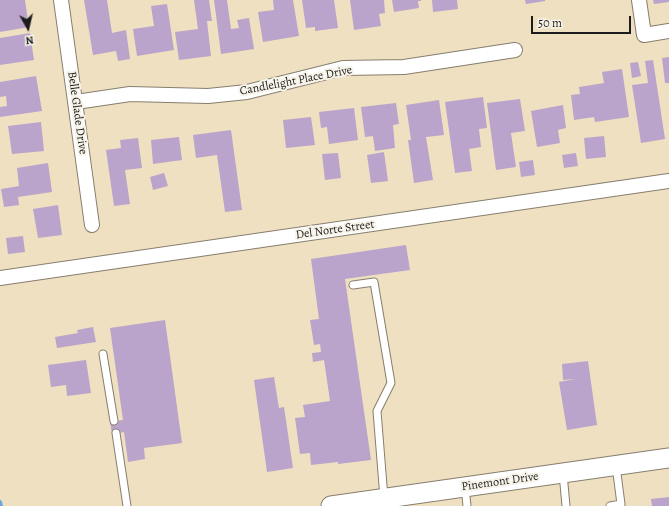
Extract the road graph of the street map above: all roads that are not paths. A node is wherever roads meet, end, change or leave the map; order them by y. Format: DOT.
graph roads {
  1 [pos="61,0"];
  2 [pos="639,0"];
  3 [pos="669,31"];
  4 [pos="515,50"];
  5 [pos="76,102"];
  6 [pos="669,181"];
  7 [pos="92,225"];
  8 [pos="0,278"];
  9 [pos="353,285"];
  10 [pos="103,354"];
  11 [pos="114,421"];
  12 [pos="116,433"];
  13 [pos="669,458"];
  14 [pos="616,465"];
  15 [pos="563,473"];
  16 [pos="465,487"];
  17 [pos="384,498"];
  18 [pos="354,504"];
  19 [pos="127,506"];
  20 [pos="331,506"];
  21 [pos="467,506"];
  22 [pos="566,506"];
  23 [pos="610,506"];
  1 -- 5 [label="street, Belle Glade Drive"];
  2 -- 3 [label="street"];
  4 -- 5 [label="street, Candlelight Place Drive"];
  5 -- 7 [label="street, Belle Glade Drive"];
  6 -- 8 [label="street, Del Norte Street"];
  9 -- 17 [label="lane"];
  10 -- 11 [label="lane"];
  12 -- 19 [label="lane"];
  13 -- 14 [label="main road, Pinemont Drive"];
  14 -- 15 [label="main road, Pinemont Drive"];
  14 -- 23 [label="lane"];
  15 -- 16 [label="main road, Pinemont Drive"];
  15 -- 22 [label="lane"];
  16 -- 17 [label="main road, Pinemont Drive"];
  16 -- 21 [label="lane"];
  17 -- 18 [label="main road, Pinemont Drive"];
  18 -- 20 [label="main road, Pinemont Drive"];
}
